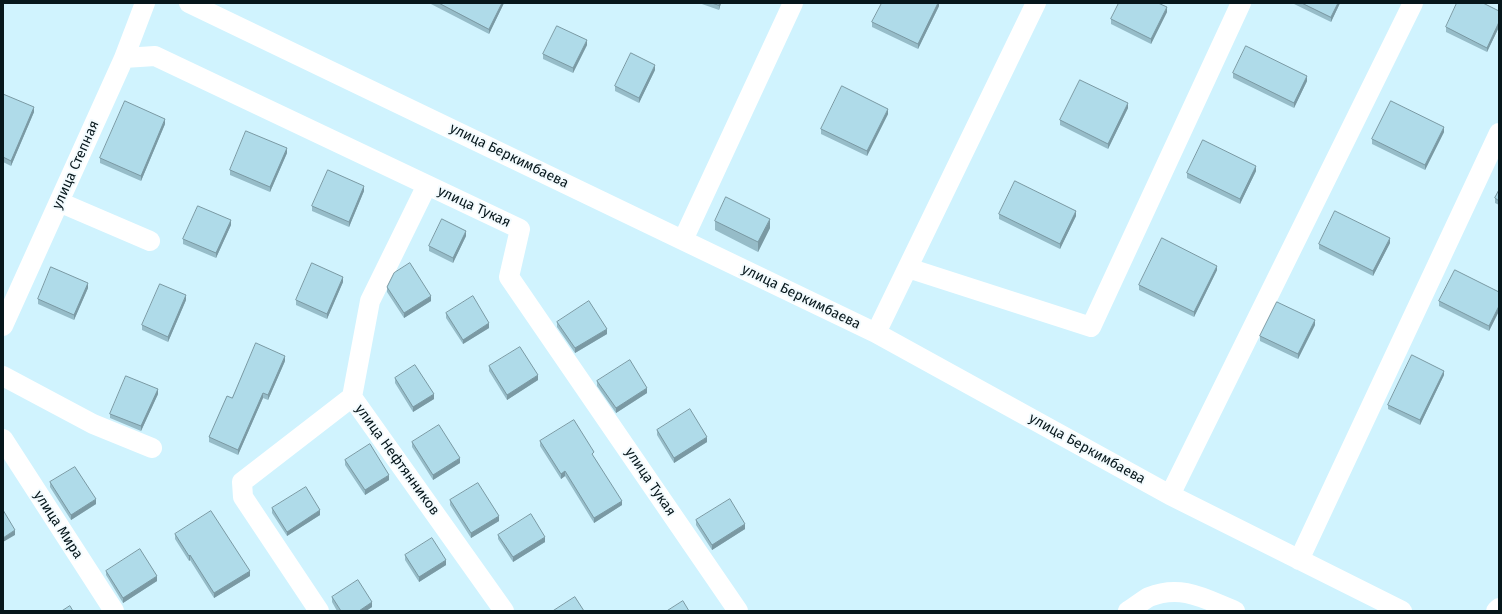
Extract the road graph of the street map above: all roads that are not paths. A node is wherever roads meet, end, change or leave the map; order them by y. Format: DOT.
graph roads {
  1 [pos="145,3"];
  2 [pos="189,3"];
  3 [pos="793,3"];
  4 [pos="1036,3"];
  5 [pos="1241,3"];
  6 [pos="1413,3"];
  7 [pos="124,58"];
  8 [pos="1499,133"];
  9 [pos="428,185"];
  10 [pos="59,202"];
  11 [pos="683,240"];
  12 [pos="150,241"];
  13 [pos="908,268"];
  14 [pos="3,326"];
  15 [pos="876,333"];
  16 [pos="3,376"];
  17 [pos="352,397"];
  18 [pos="3,439"];
  19 [pos="152,448"];
  20 [pos="1170,495"];
  21 [pos="1299,560"];
  22 [pos="1499,608"];
  23 [pos="114,611"];
  24 [pos="318,611"];
  25 [pos="504,611"];
  26 [pos="738,611"];
  27 [pos="1128,611"];
  28 [pos="1235,611"];
  29 [pos="1402,611"];
  30 [pos="1496,611"];
  1 -- 7 [label="street, улица Степная"];
  2 -- 11 [label="street, улица Беркимбаева"];
  3 -- 11 [label="street"];
  4 -- 13 [label="street"];
  5 -- 13 [label="street"];
  6 -- 20 [label="street"];
  7 -- 9 [label="street, улица Тукая"];
  7 -- 10 [label="street, улица Степная"];
  8 -- 21 [label="street"];
  9 -- 17 [label="street, улица Нефтянников"];
  9 -- 26 [label="street, улица Тукая"];
  10 -- 12 [label="street"];
  10 -- 14 [label="street, улица Степная"];
  11 -- 15 [label="street, улица Беркимбаева"];
  13 -- 15 [label="street"];
  15 -- 20 [label="street, улица Беркимбаева"];
  16 -- 19 [label="street"];
  17 -- 24 [label="street"];
  17 -- 25 [label="street, улица Нефтянников"];
  18 -- 23 [label="street, улица Мира"];
  20 -- 21 [label="street, улица Беркимбаева"];
  21 -- 29 [label="street, улица Беркимбаева"];
  22 -- 30 [label="street"];
  27 -- 28 [label="street"];
}
